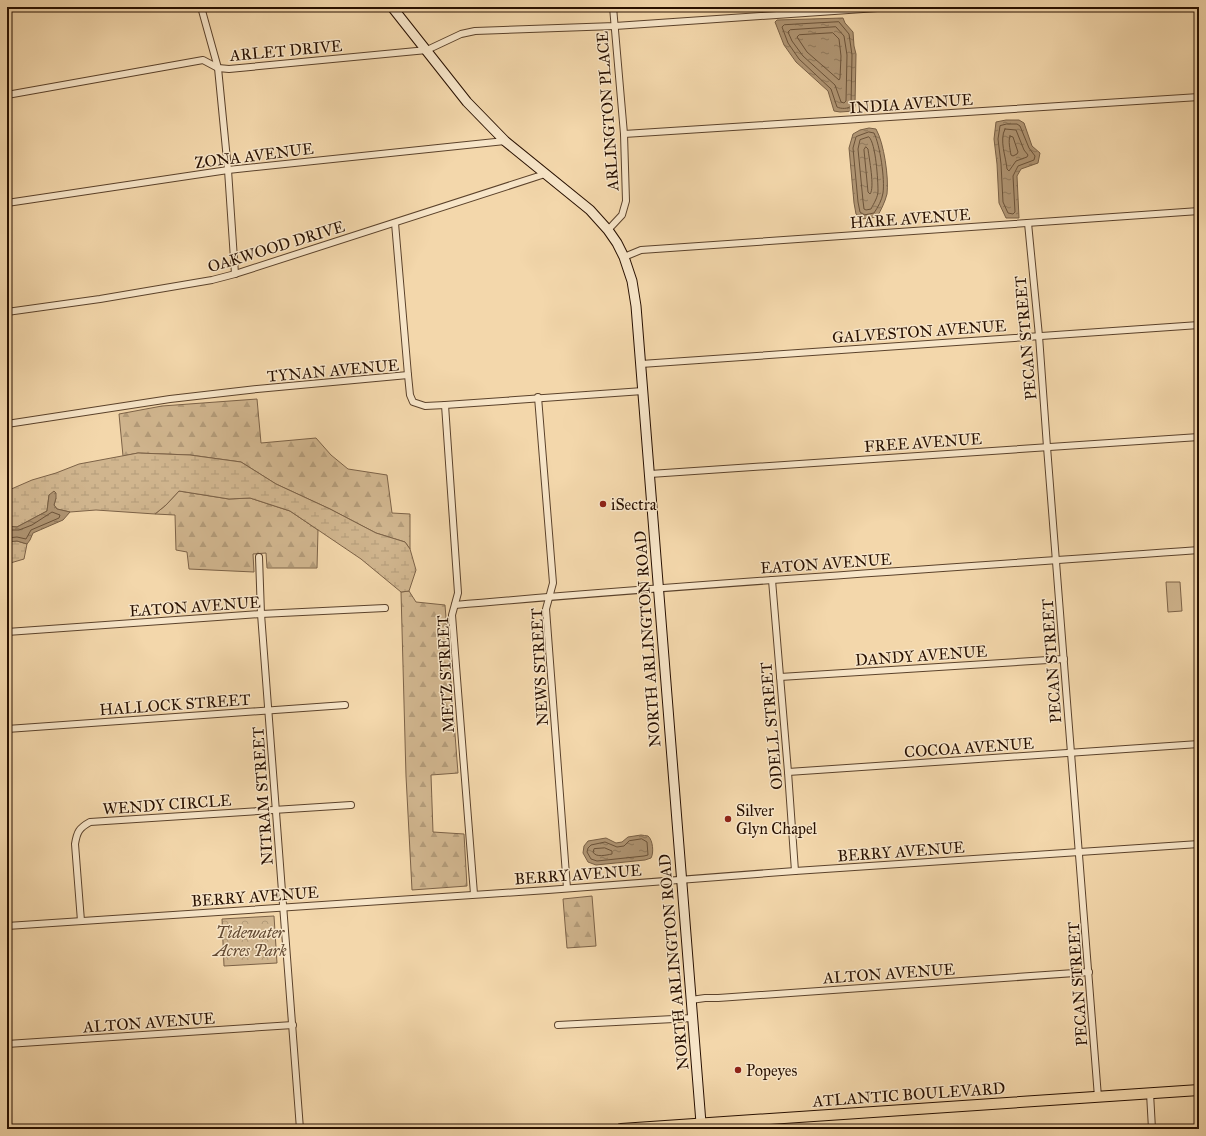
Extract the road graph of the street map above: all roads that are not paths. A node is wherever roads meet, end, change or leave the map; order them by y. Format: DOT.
graph roads {
  1 [pos="201,7"];
  2 [pos="392,7"];
  3 [pos="613,7"];
  4 [pos="892,7"];
  5 [pos="615,26"];
  6 [pos="427,50"];
  7 [pos="218,68"];
  8 [pos="7,95"];
  9 [pos="1199,97"];
  10 [pos="624,134"];
  11 [pos="505,141"];
  12 [pos="228,170"];
  13 [pos="545,174"];
  14 [pos="7,203"];
  15 [pos="1199,211"];
  16 [pos="395,223"];
  17 [pos="1028,223"];
  18 [pos="608,230"];
  19 [pos="624,256"];
  20 [pos="236,274"];
  21 [pos="7,312"];
  22 [pos="1199,325"];
  23 [pos="1039,336"];
  24 [pos="641,364"];
  25 [pos="408,375"];
  26 [pos="643,391"];
  27 [pos="538,397"];
  28 [pos="445,405"];
  29 [pos="7,424"];
  30 [pos="1199,437"];
  31 [pos="1047,447"];
  32 [pos="650,474"];
  33 [pos="1199,550"];
  34 [pos="259,557"];
  35 [pos="1056,560"];
  36 [pos="772,580"];
  37 [pos="658,588"];
  38 [pos="550,597"];
  39 [pos="455,605"];
  40 [pos="385,608"];
  41 [pos="261,614"];
  42 [pos="7,632"];
  43 [pos="1064,659"];
  44 [pos="780,677"];
  45 [pos="345,705"];
  46 [pos="269,711"];
  47 [pos="7,729"];
  48 [pos="1199,744"];
  49 [pos="1072,753"];
  50 [pos="788,772"];
  51 [pos="351,805"];
  52 [pos="276,810"];
  53 [pos="1199,844"];
  54 [pos="1079,852"];
  55 [pos="795,871"];
  56 [pos="681,880"];
  57 [pos="567,888"];
  58 [pos="474,894"];
  59 [pos="283,907"];
  60 [pos="81,921"];
  61 [pos="7,926"];
  62 [pos="1089,972"];
  63 [pos="691,1000"];
  64 [pos="693,1018"];
  65 [pos="293,1025"];
  66 [pos="558,1025"];
  67 [pos="7,1044"];
  68 [pos="1199,1090"];
  69 [pos="1150,1093"];
  70 [pos="1098,1097"];
  71 [pos="701,1124"];
  72 [pos="300,1129"];
  73 [pos="621,1129"];
  74 [pos="1152,1129"];
  1 -- 7 [label="street"];
  2 -- 6 [label="main road, NORTH ARLINGTON ROAD"];
  3 -- 5 [label="street, ARLINGTON PLACE"];
  4 -- 5 [label="street, ARLET DRIVE"];
  5 -- 6 [label="street, ARLET DRIVE"];
  5 -- 10 [label="street, ARLINGTON PLACE"];
  6 -- 7 [label="street, ARLET DRIVE"];
  6 -- 11 [label="main road, NORTH ARLINGTON ROAD"];
  7 -- 8 [label="street, ARLET DRIVE"];
  7 -- 12 [label="street"];
  9 -- 10 [label="street, INDIA AVENUE"];
  10 -- 18 [label="street, ARLINGTON PLACE"];
  11 -- 12 [label="street, ZONA AVENUE"];
  11 -- 13 [label="main road, NORTH ARLINGTON ROAD"];
  12 -- 14 [label="street, ZONA AVENUE"];
  12 -- 20 [label="street"];
  13 -- 16 [label="street, OAKWOOD DRIVE"];
  13 -- 18 [label="main road, NORTH ARLINGTON ROAD"];
  15 -- 17 [label="street, HARE AVENUE"];
  16 -- 20 [label="street, OAKWOOD DRIVE"];
  16 -- 25 [label="street"];
  17 -- 19 [label="street, HARE AVENUE"];
  17 -- 23 [label="street, PECAN STREET"];
  18 -- 19 [label="main road, NORTH ARLINGTON ROAD"];
  19 -- 24 [label="main road, NORTH ARLINGTON ROAD"];
  20 -- 21 [label="street, OAKWOOD DRIVE"];
  22 -- 23 [label="street, GALVESTON AVENUE"];
  23 -- 24 [label="street, GALVESTON AVENUE"];
  23 -- 31 [label="street, PECAN STREET"];
  24 -- 26 [label="main road, NORTH ARLINGTON ROAD"];
  25 -- 28 [label="street, TYNAN AVENUE"];
  25 -- 29 [label="street, TYNAN AVENUE"];
  26 -- 27 [label="street, TYNAN AVENUE"];
  26 -- 32 [label="main road, NORTH ARLINGTON ROAD"];
  27 -- 28 [label="street, TYNAN AVENUE"];
  27 -- 38 [label="street, NEWS STREET"];
  28 -- 39 [label="street, METZ STREET"];
  30 -- 31 [label="street, FREE AVENUE"];
  31 -- 32 [label="street, FREE AVENUE"];
  31 -- 35 [label="street, PECAN STREET"];
  32 -- 37 [label="main road, NORTH ARLINGTON ROAD"];
  33 -- 35 [label="street, EATON AVENUE"];
  34 -- 41 [label="street, NITRAM STREET"];
  35 -- 36 [label="street, EATON AVENUE"];
  35 -- 43 [label="street, PECAN STREET"];
  36 -- 37 [label="street, EATON AVENUE"];
  36 -- 44 [label="street, ODELL STREET"];
  37 -- 38 [label="street, EATON AVENUE"];
  37 -- 56 [label="main road, NORTH ARLINGTON ROAD"];
  38 -- 39 [label="street, EATON AVENUE"];
  38 -- 57 [label="street, NEWS STREET"];
  39 -- 58 [label="street, METZ STREET"];
  40 -- 41 [label="street, EATON AVENUE"];
  41 -- 42 [label="street, EATON AVENUE"];
  41 -- 46 [label="street, NITRAM STREET"];
  43 -- 44 [label="street, DANDY AVENUE"];
  43 -- 49 [label="street, PECAN STREET"];
  44 -- 50 [label="street, ODELL STREET"];
  45 -- 46 [label="street, HALLOCK STREET"];
  46 -- 47 [label="street, HALLOCK STREET"];
  46 -- 52 [label="street, NITRAM STREET"];
  48 -- 49 [label="street, COCOA AVENUE"];
  49 -- 50 [label="street, COCOA AVENUE"];
  49 -- 54 [label="street, PECAN STREET"];
  50 -- 55 [label="street, ODELL STREET"];
  51 -- 52 [label="street, WENDY CIRCLE"];
  52 -- 59 [label="street, NITRAM STREET"];
  52 -- 60 [label="street, WENDY CIRCLE"];
  53 -- 54 [label="street, BERRY AVENUE"];
  54 -- 55 [label="street, BERRY AVENUE"];
  54 -- 62 [label="street, PECAN STREET"];
  55 -- 56 [label="street, BERRY AVENUE"];
  56 -- 57 [label="street, BERRY AVENUE"];
  56 -- 63 [label="main road, NORTH ARLINGTON ROAD"];
  57 -- 58 [label="street, BERRY AVENUE"];
  58 -- 59 [label="street, BERRY AVENUE"];
  59 -- 60 [label="street, BERRY AVENUE"];
  59 -- 65 [label="street, NITRAM STREET"];
  60 -- 61 [label="street, BERRY AVENUE"];
  62 -- 63 [label="street, ALTON AVENUE"];
  62 -- 70 [label="street, PECAN STREET"];
  63 -- 64 [label="main road, NORTH ARLINGTON ROAD"];
  64 -- 66 [label="street"];
  64 -- 71 [label="main road, NORTH ARLINGTON ROAD"];
  65 -- 67 [label="street, ALTON AVENUE"];
  65 -- 72 [label="street, NITRAM STREET"];
  68 -- 69 [label="main road, ATLANTIC BOULEVARD"];
  69 -- 70 [label="main road, ATLANTIC BOULEVARD"];
  69 -- 74 [label="street"];
  70 -- 71 [label="main road, ATLANTIC BOULEVARD"];
  71 -- 73 [label="main road, ATLANTIC BOULEVARD"];
}
